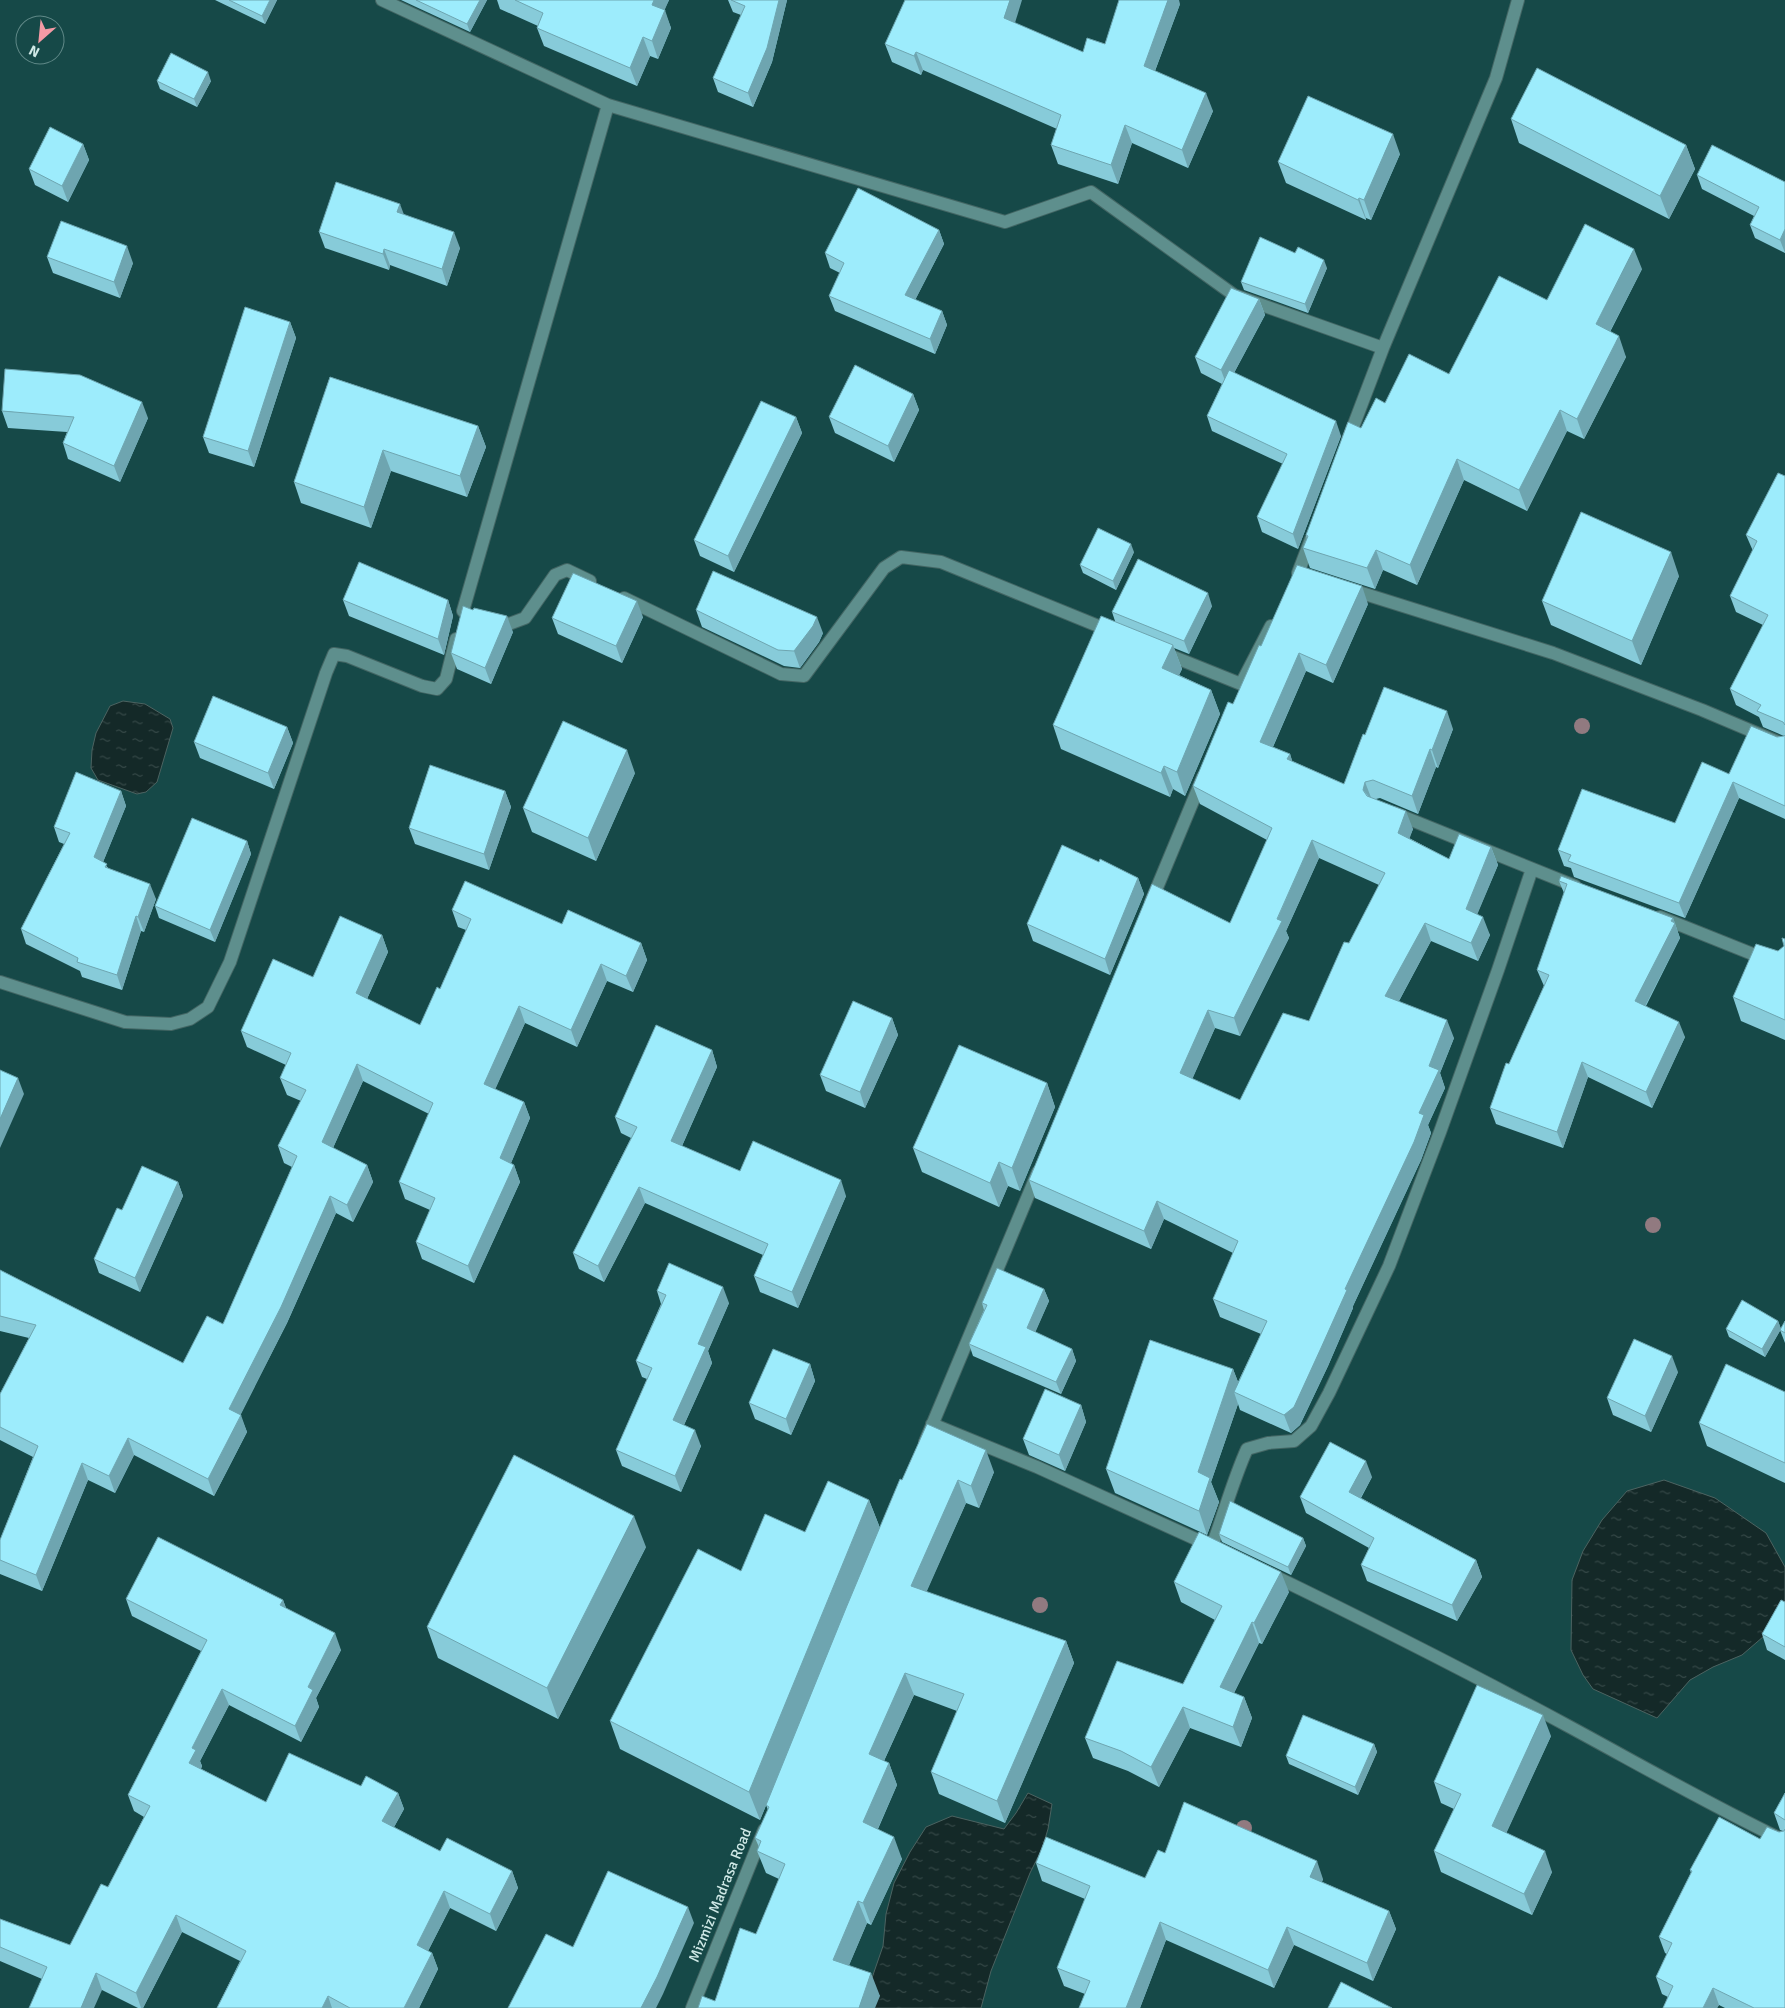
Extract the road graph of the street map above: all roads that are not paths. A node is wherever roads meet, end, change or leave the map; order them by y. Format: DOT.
graph roads {
  1 [pos="382,0"];
  2 [pos="1518,0"];
  3 [pos="608,105"];
  4 [pos="1383,348"];
  5 [pos="1344,451"];
  6 [pos="1316,526"];
  7 [pos="1300,577"];
  8 [pos="1336,585"];
  9 [pos="1276,616"];
  10 [pos="467,618"];
  11 [pos="1123,636"];
  12 [pos="1151,647"];
  13 [pos="1785,745"];
  14 [pos="1207,767"];
  15 [pos="1386,810"];
  16 [pos="1532,869"];
  17 [pos="1589,891"];
  18 [pos="1645,911"];
  19 [pos="1146,913"];
  20 [pos="1785,967"];
  21 [pos="0,982"];
  22 [pos="1043,1160"];
  23 [pos="932,1424"];
  24 [pos="921,1451"];
  25 [pos="1261,1570"];
  26 [pos="769,1818"];
  27 [pos="1785,1840"];
  28 [pos="692,2008"];
  1 -- 3 [label="street"];
  2 -- 4 [label="street"];
  3 -- 4 [label="street"];
  3 -- 10 [label="street"];
  4 -- 5 [label="street"];
  6 -- 7 [label="street"];
  8 -- 13 [label="street"];
  9 -- 12 [label="street"];
  10 -- 11 [label="street"];
  10 -- 21 [label="street"];
  14 -- 19 [label="street"];
  15 -- 16 [label="street"];
  16 -- 17 [label="street"];
  16 -- 23 [label="street"];
  18 -- 20 [label="street"];
  22 -- 23 [label="street"];
  23 -- 24 [label="street"];
  25 -- 27 [label="street"];
  26 -- 28 [label="street, Mizmizi Madrasa Road"];
}
